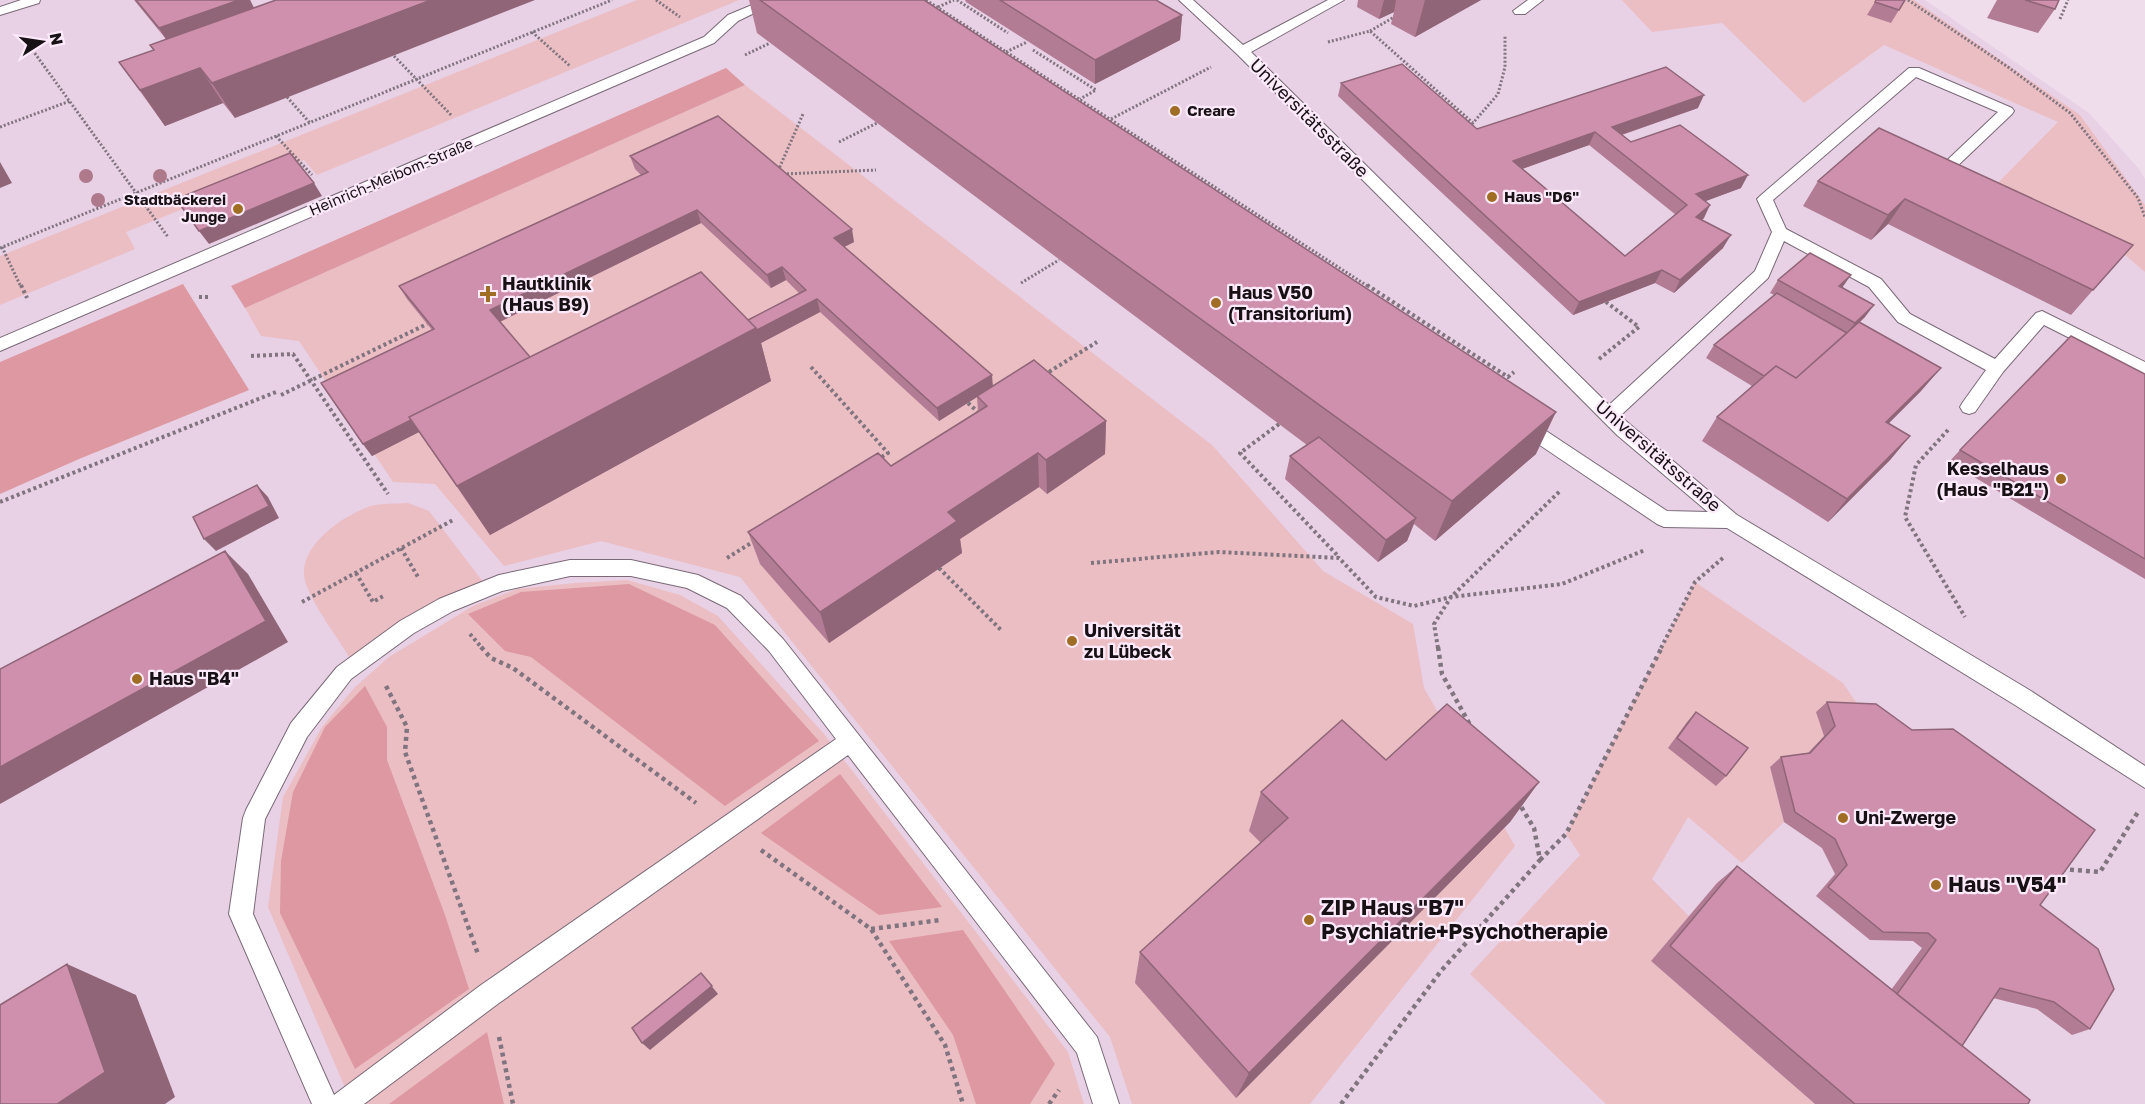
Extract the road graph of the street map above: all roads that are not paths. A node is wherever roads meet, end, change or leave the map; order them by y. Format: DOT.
graph roads {
  1 [pos="34,0"];
  2 [pos="776,0"];
  3 [pos="1185,0"];
  4 [pos="1338,0"];
  5 [pos="1537,0"];
  6 [pos="2,11"];
  7 [pos="1520,11"];
  8 [pos="1242,51"];
  9 [pos="1946,169"];
  10 [pos="1780,232"];
  11 [pos="0,345"];
  12 [pos="1997,368"];
  13 [pos="2145,370"];
  14 [pos="1969,407"];
  15 [pos="1506,413"];
  16 [pos="1609,415"];
  17 [pos="1730,520"];
  18 [pos="850,741"];
  19 [pos="2145,778"];
  20 [pos="325,1104"];
  21 [pos="343,1104"];
  22 [pos="1106,1104"];
  1 -- 6 [label="lane"];
  2 -- 11 [label="lane, Heinrich-Meibom-Straße"];
  3 -- 8 [label="lane, Universitätsstraße"];
  4 -- 8 [label="lane"];
  5 -- 7 [label="lane"];
  8 -- 16 [label="lane, Universitätsstraße"];
  9 -- 10 [label="lane"];
  10 -- 12 [label="lane"];
  10 -- 16 [label="lane"];
  12 -- 13 [label="lane"];
  12 -- 14 [label="lane"];
  15 -- 17 [label="lane"];
  16 -- 17 [label="lane, Universitätsstraße"];
  17 -- 19 [label="lane, Universitätsstraße"];
  18 -- 20 [label="lane"];
  18 -- 21 [label="lane"];
  18 -- 22 [label="lane"];
}
